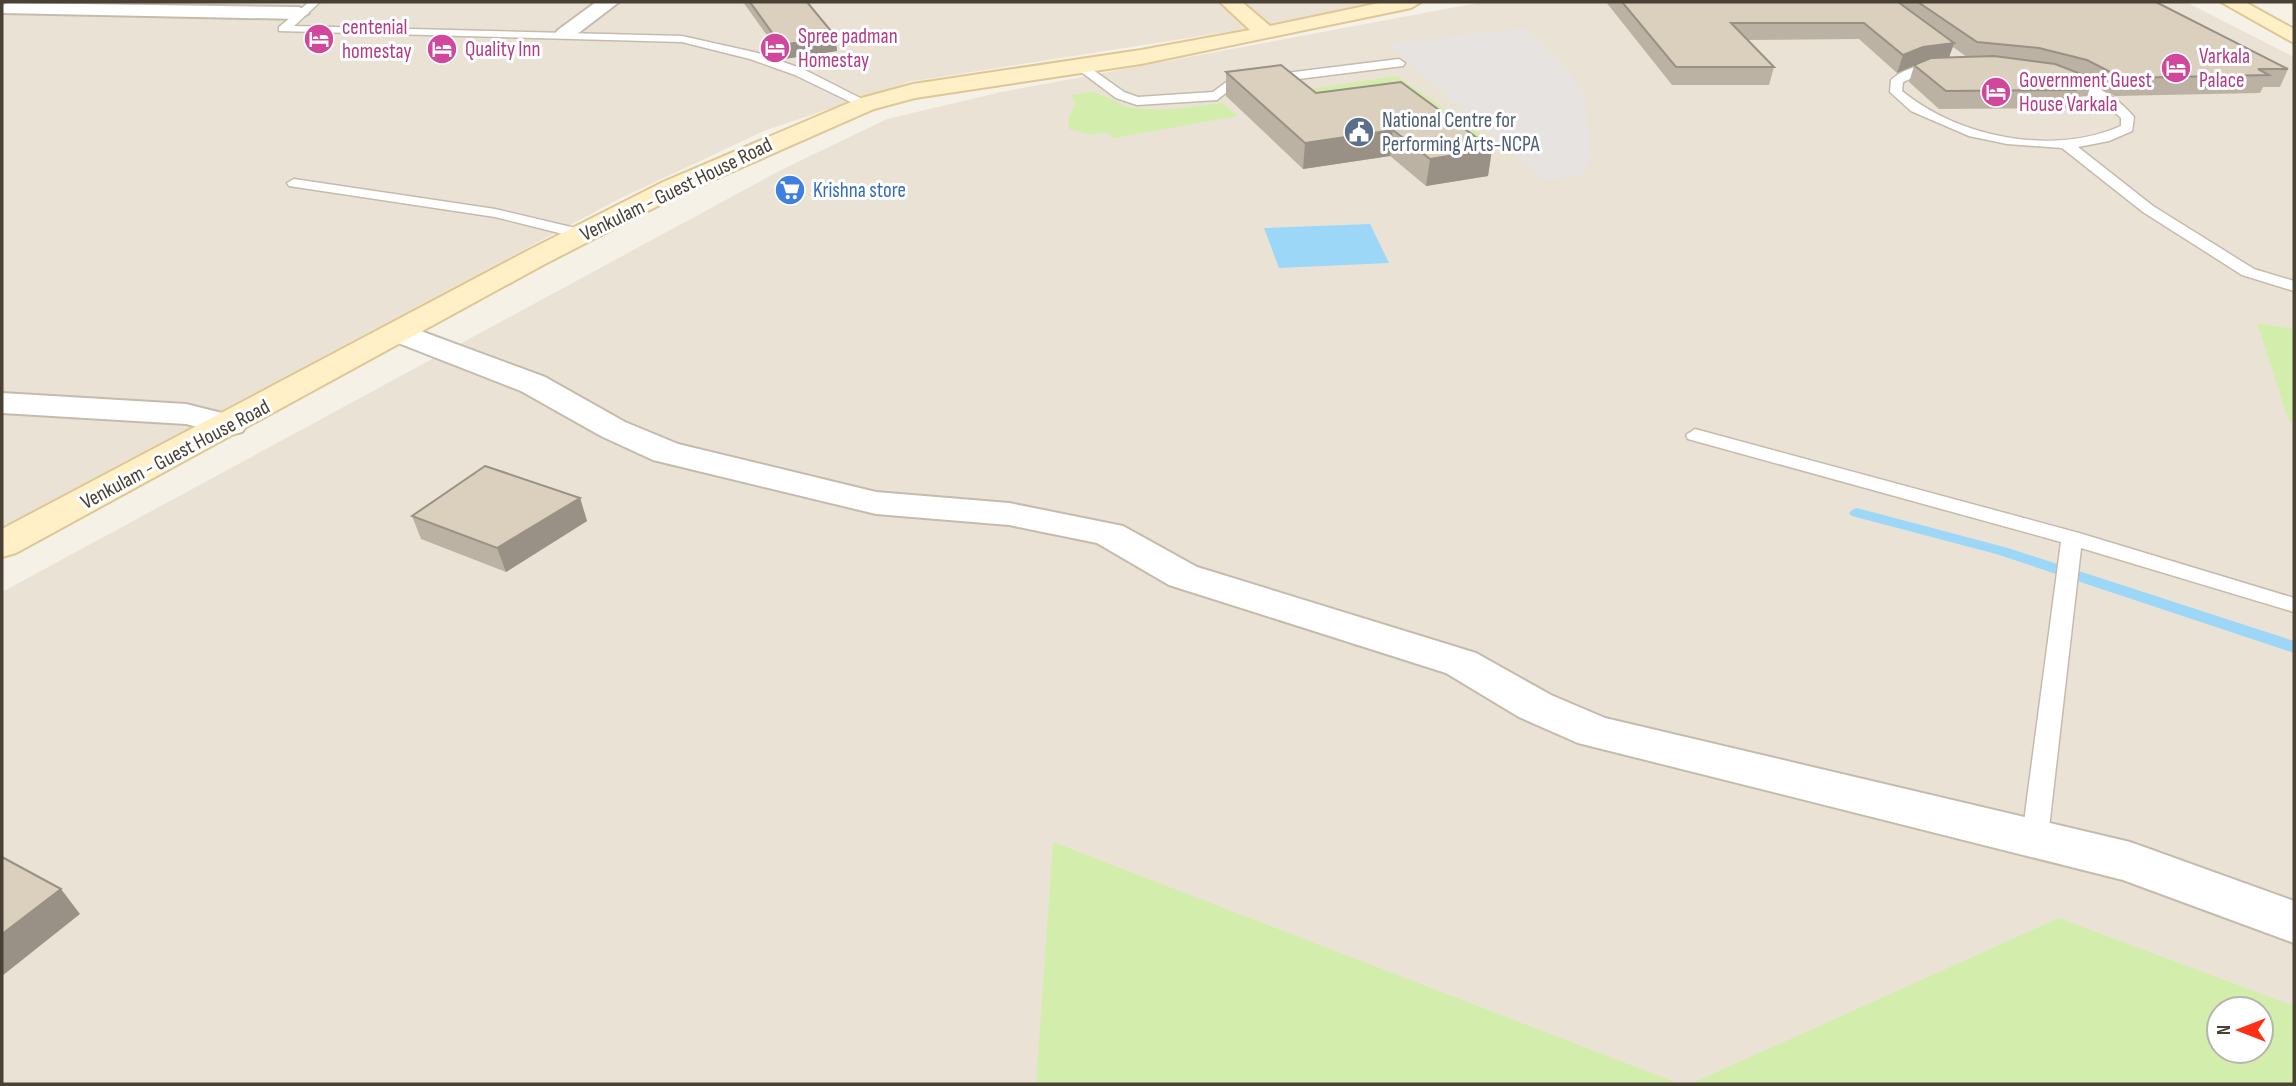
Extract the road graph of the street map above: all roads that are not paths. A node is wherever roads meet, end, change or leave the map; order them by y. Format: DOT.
graph roads {
  1 [pos="609,2"];
  2 [pos="1230,2"];
  3 [pos="1411,2"];
  4 [pos="2231,2"];
  5 [pos="307,7"];
  6 [pos="8,9"];
  7 [pos="1266,33"];
  8 [pos="565,34"];
  9 [pos="2294,37"];
  10 [pos="1945,49"];
  11 [pos="1399,63"];
  12 [pos="1078,65"];
  13 [pos="1967,65"];
  14 [pos="866,104"];
  15 [pos="2064,143"];
  16 [pos="294,183"];
  17 [pos="583,234"];
  18 [pos="2294,286"];
  19 [pos="399,332"];
  20 [pos="2,403"];
  21 [pos="230,425"];
  22 [pos="1695,435"];
  23 [pos="2072,538"];
  24 [pos="2,545"];
  25 [pos="2294,604"];
  26 [pos="2035,837"];
  27 [pos="2294,922"];
  1 -- 8 [label="street"];
  2 -- 7 [label="main road"];
  3 -- 7 [label="main road, Venkulam - Guest House Road"];
  4 -- 9 [label="main road"];
  5 -- 6 [label="street"];
  5 -- 8 [label="lane"];
  7 -- 12 [label="main road, Venkulam - Guest House Road"];
  8 -- 14 [label="lane"];
  10 -- 13 [label="lane"];
  11 -- 12 [label="lane"];
  12 -- 14 [label="main road, Venkulam - Guest House Road"];
  13 -- 15 [label="lane"];
  13 -- 15 [label="lane"];
  14 -- 17 [label="main road, Venkulam - Guest House Road"];
  15 -- 18 [label="lane"];
  16 -- 17 [label="lane"];
  17 -- 19 [label="main road, Venkulam - Guest House Road"];
  19 -- 21 [label="main road, Venkulam - Guest House Road"];
  19 -- 26 [label="street"];
  20 -- 21 [label="street"];
  21 -- 24 [label="main road, Venkulam - Guest House Road"];
  22 -- 23 [label="lane"];
  23 -- 25 [label="lane"];
  23 -- 26 [label="lane"];
  26 -- 27 [label="street"];
}
